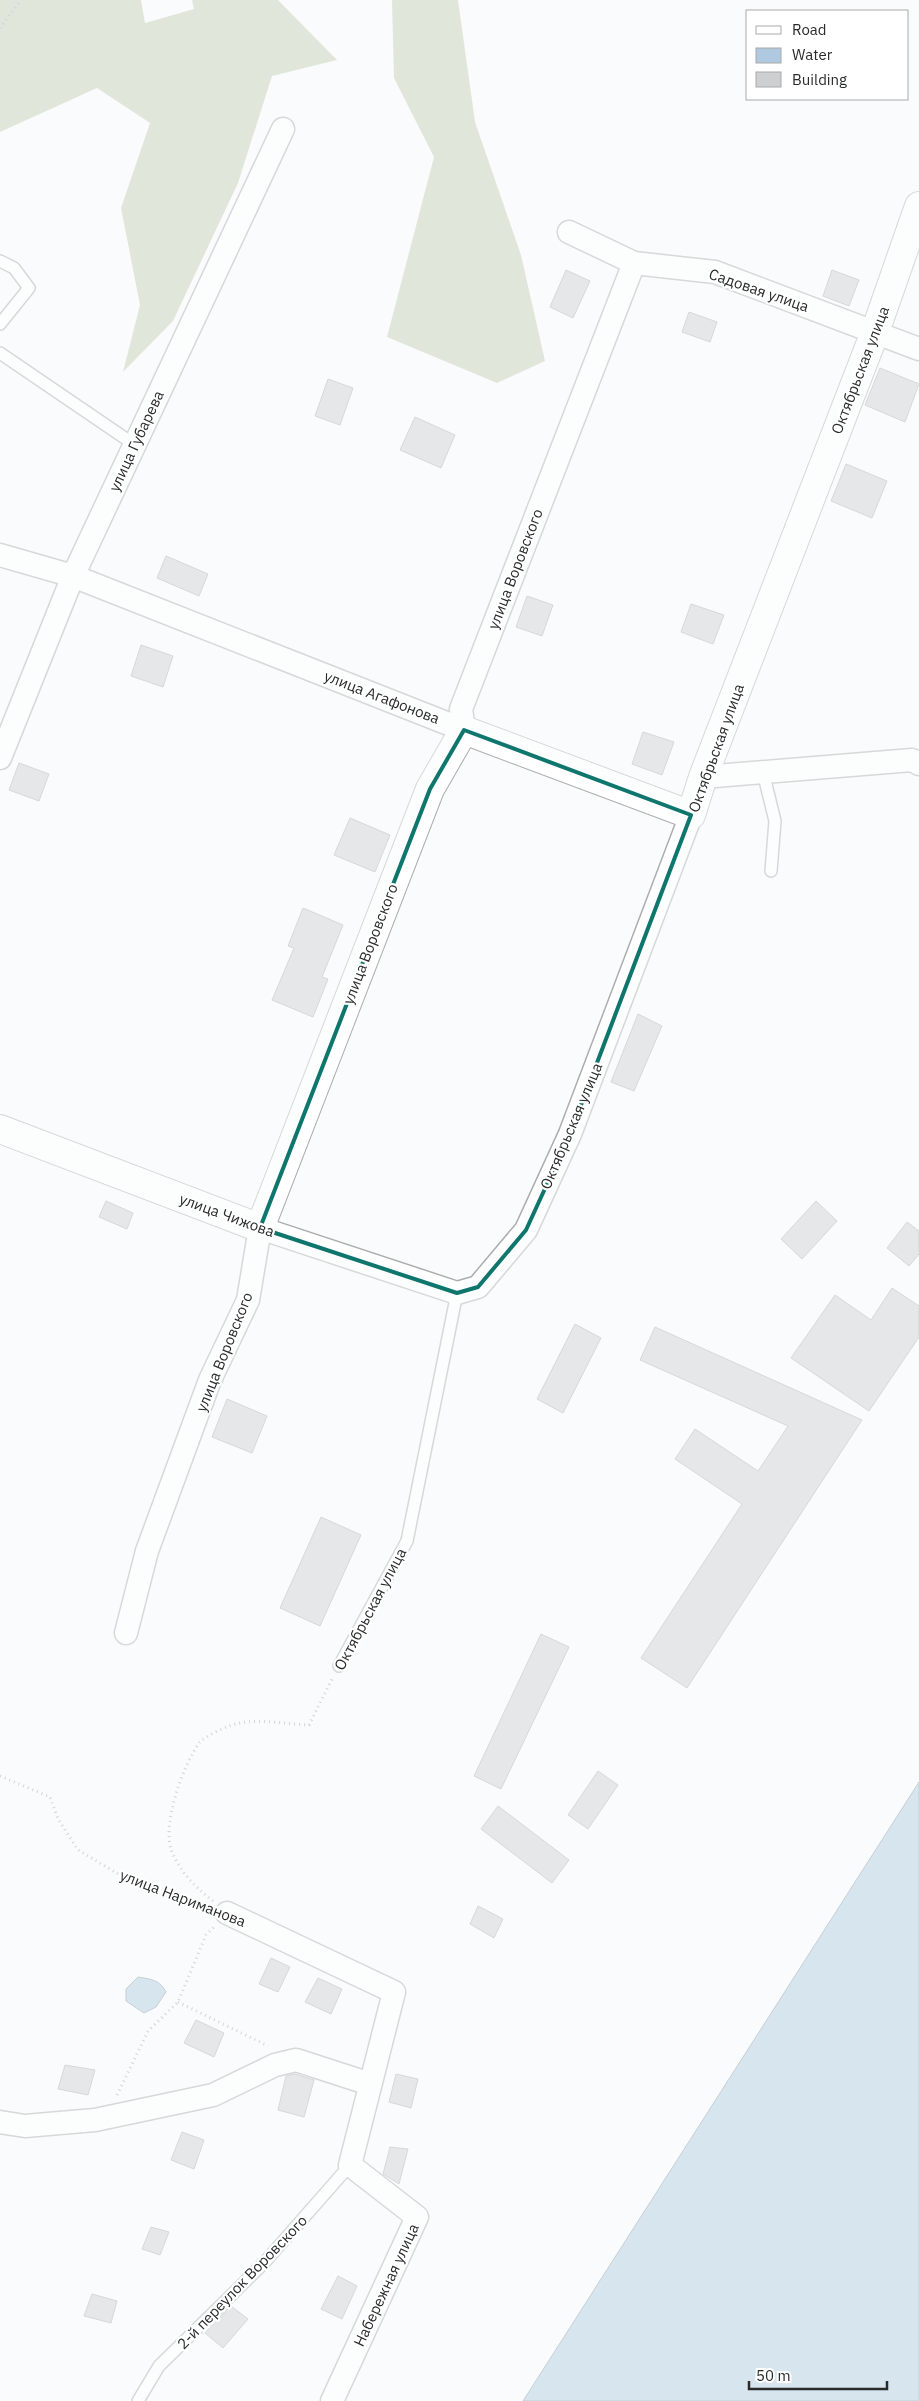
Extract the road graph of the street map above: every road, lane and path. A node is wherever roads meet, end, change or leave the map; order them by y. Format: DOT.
graph roads {
  1 [pos="21,0"];
  2 [pos="0,28"];
  3 [pos="283,129"];
  4 [pos="919,206"];
  5 [pos="569,232"];
  6 [pos="0,261"];
  7 [pos="634,263"];
  8 [pos="0,324"];
  9 [pos="875,332"];
  10 [pos="919,349"];
  11 [pos="0,353"];
  12 [pos="135,445"];
  13 [pos="0,555"];
  14 [pos="73,576"];
  15 [pos="464,730"];
  16 [pos="0,758"];
  17 [pos="917,765"];
  18 [pos="763,772"];
  19 [pos="702,777"];
  20 [pos="692,815"];
  21 [pos="771,871"];
  22 [pos="0,1129"];
  23 [pos="260,1228"];
  24 [pos="457,1293"];
  25 [pos="126,1633"];
  26 [pos="339,1666"];
  27 [pos="0,1776"];
  28 [pos="227,1913"];
  29 [pos="178,2002"];
  30 [pos="296,2060"];
  31 [pos="370,2084"];
  32 [pos="108,2117"];
  33 [pos="0,2122"];
  34 [pos="350,2165"];
  35 [pos="138,2401"];
  36 [pos="332,2401"];
  1 -- 2 [label="path"];
  3 -- 12 [label="street, улица Губарева"];
  4 -- 9 [label="street, Октябрьская улица"];
  5 -- 7 [label="street, Садовая улица"];
  6 -- 8 [label="lane"];
  7 -- 9 [label="street, Садовая улица"];
  7 -- 15 [label="street, улица Воровского"];
  9 -- 10 [label="street, Садовая улица"];
  9 -- 19 [label="street, Октябрьская улица"];
  11 -- 12 [label="lane"];
  12 -- 14 [label="street, улица Губарева"];
  13 -- 14 [label="street, улица Агафонова"];
  14 -- 15 [label="street, улица Агафонова"];
  14 -- 16 [label="street, улица Губарева"];
  15 -- 20 [label="street, улица Агафонова"];
  15 -- 23 [label="street, улица Воровского"];
  17 -- 18 [label="street"];
  18 -- 19 [label="street"];
  18 -- 21 [label="lane"];
  19 -- 20 [label="street, Октябрьская улица"];
  20 -- 24 [label="street, Октябрьская улица"];
  22 -- 23 [label="street, улица Чижова"];
  23 -- 24 [label="street, улица Чижова"];
  23 -- 25 [label="street, улица Воровского"];
  24 -- 26 [label="lane, Октябрьская улица"];
  26 -- 28 [label="path, Октябрьская улица"];
  27 -- 28 [label="path, улица Нариманова"];
  28 -- 29 [label="path"];
  28 -- 31 [label="street, улица Нариманова"];
  29 -- 30 [label="path"];
  29 -- 32 [label="path"];
  30 -- 31 [label="street"];
  30 -- 32 [label="street"];
  31 -- 34 [label="street"];
  32 -- 33 [label="street"];
  34 -- 35 [label="lane, 2-й переулок Воровского"];
  34 -- 36 [label="street, Набережная улица"];
}
